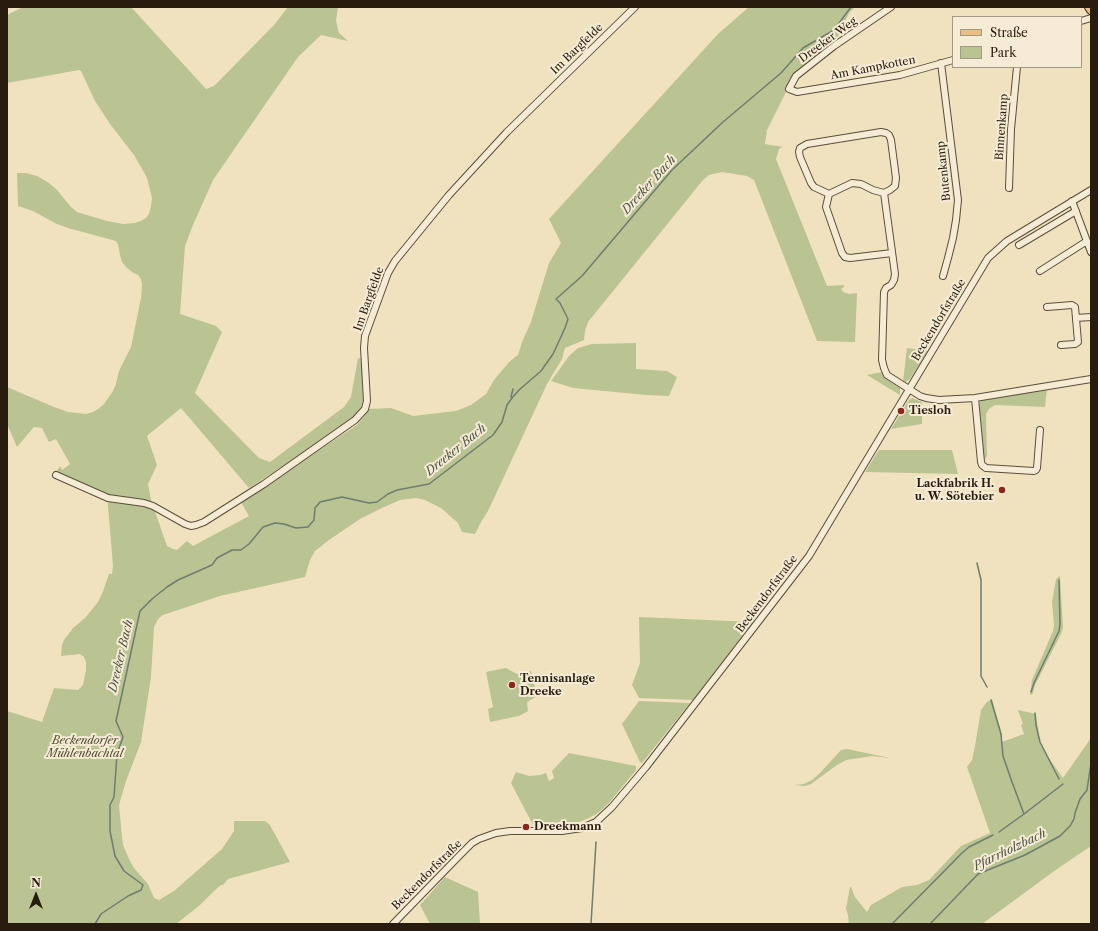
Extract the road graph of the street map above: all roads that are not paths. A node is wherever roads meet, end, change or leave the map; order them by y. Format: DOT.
graph roads {
  1 [pos="635,7"];
  2 [pos="891,7"];
  3 [pos="1089,7"];
  4 [pos="1091,10"];
  5 [pos="952,60"];
  6 [pos="941,63"];
  7 [pos="1017,68"];
  8 [pos="797,92"];
  9 [pos="1009,188"];
  10 [pos="1091,190"];
  11 [pos="884,193"];
  12 [pos="829,194"];
  13 [pos="1072,201"];
  14 [pos="1076,211"];
  15 [pos="1087,241"];
  16 [pos="1019,245"];
  17 [pos="1091,252"];
  18 [pos="892,253"];
  19 [pos="1040,271"];
  20 [pos="942,276"];
  21 [pos="1047,307"];
  22 [pos="1091,317"];
  23 [pos="1076,318"];
  24 [pos="1061,345"];
  25 [pos="1091,378"];
  26 [pos="909,389"];
  27 [pos="975,398"];
  28 [pos="1040,430"];
  29 [pos="56,475"];
  30 [pos="393,924"];
  1 -- 29 [label="street, Im Bargfelde"];
  2 -- 8 [label="street, Dreeker Weg"];
  3 -- 4 [label="main road"];
  5 -- 6 [label="street, Am Kampkotten"];
  6 -- 8 [label="street, Am Kampkotten"];
  6 -- 20 [label="street, Butenkamp"];
  7 -- 9 [label="street, Binnenkamp"];
  10 -- 13 [label="street, Beckendorfstraße"];
  11 -- 12 [label="street"];
  11 -- 12 [label="street"];
  11 -- 18 [label="street"];
  12 -- 18 [label="street"];
  13 -- 14 [label="street"];
  13 -- 26 [label="street, Beckendorfstraße"];
  14 -- 15 [label="street"];
  14 -- 16 [label="street"];
  15 -- 17 [label="street"];
  15 -- 19 [label="street"];
  18 -- 26 [label="street"];
  21 -- 23 [label="street"];
  22 -- 23 [label="street"];
  23 -- 24 [label="street"];
  25 -- 27 [label="street"];
  26 -- 27 [label="street"];
  26 -- 30 [label="street, Beckendorfstraße"];
  27 -- 28 [label="street"];
}
